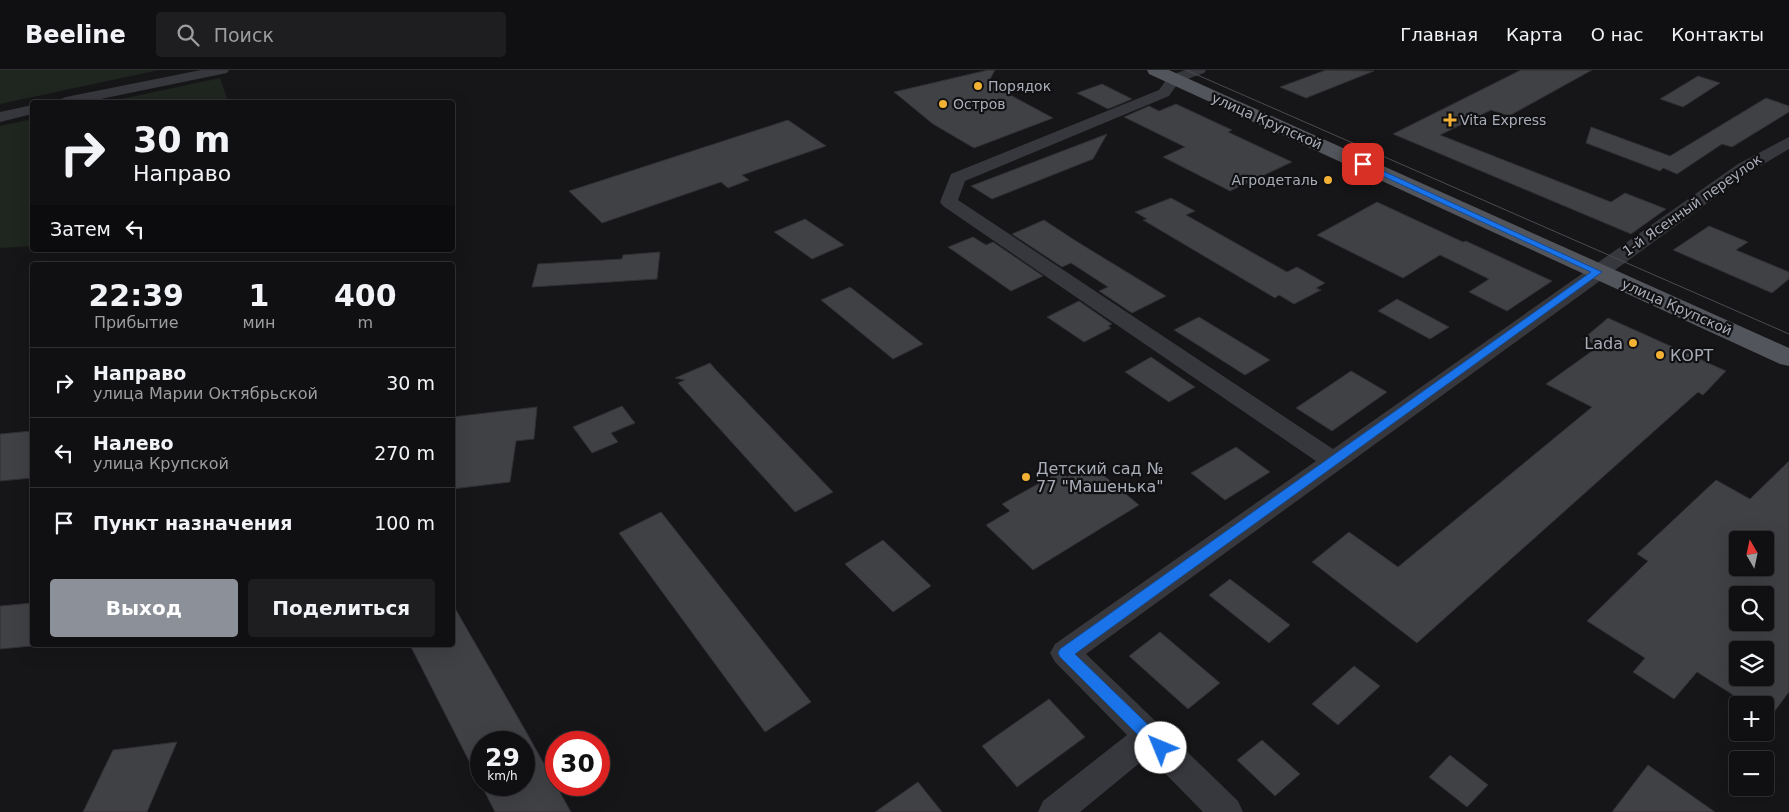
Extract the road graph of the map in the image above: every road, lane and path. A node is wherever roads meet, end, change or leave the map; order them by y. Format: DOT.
graph roads {
  1 [pos="222,70"];
  2 [pos="1155,70"];
  3 [pos="1199,70"];
  4 [pos="1174,79"];
  5 [pos="76,100"];
  6 [pos="30,110"];
  7 [pos="0,117"];
  8 [pos="1789,142"];
  9 [pos="1769,153"];
  10 [pos="1789,162"];
  11 [pos="1598,272"];
  12 [pos="1789,358"];
  13 [pos="1332,461"];
  14 [pos="1148,736"];
  15 [pos="1055,812"];
  16 [pos="1226,812"];
  1 -- 5 [label="street"];
  2 -- 4 [label="main road, улица Крупской"];
  3 -- 4 [label="street"];
  4 -- 11 [label="main road, улица Крупской"];
  4 -- 13 [label="street"];
  6 -- 7 [label="street"];
  8 -- 9 [label="street, 1-й Ясенный переулок"];
  9 -- 10 [label="street"];
  9 -- 11 [label="street, 1-й Ясенный переулок"];
  11 -- 12 [label="main road, улица Крупской"];
  11 -- 13 [label="street, 1-й Ясенный переулок"];
  13 -- 14 [label="street, 1-й Ясенный переулок"];
  14 -- 15 [label="street"];
  14 -- 16 [label="street"];
}
